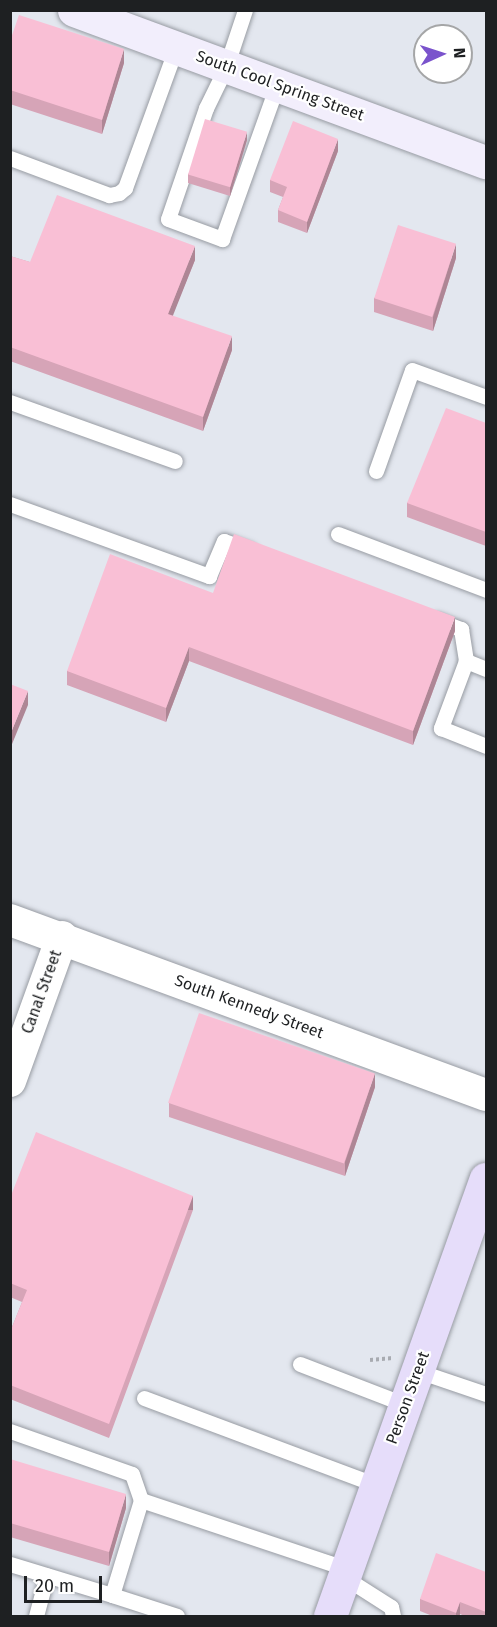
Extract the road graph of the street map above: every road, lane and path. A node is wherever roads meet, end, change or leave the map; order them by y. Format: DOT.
graph roads {
  1 [pos="74,10"];
  2 [pos="245,10"];
  3 [pos="176,48"];
  4 [pos="226,67"];
  5 [pos="277,85"];
  6 [pos="10,158"];
  7 [pos="486,162"];
  8 [pos="486,397"];
  9 [pos="10,402"];
  10 [pos="175,461"];
  11 [pos="376,471"];
  12 [pos="10,504"];
  13 [pos="338,534"];
  14 [pos="267,557"];
  15 [pos="486,591"];
  16 [pos="418,613"];
  17 [pos="466,661"];
  18 [pos="486,669"];
  19 [pos="486,746"];
  20 [pos="10,920"];
  21 [pos="62,937"];
  22 [pos="10,1081"];
  23 [pos="486,1095"];
  24 [pos="486,1179"];
  25 [pos="370,1360"];
  26 [pos="300,1364"];
  27 [pos="410,1364"];
  28 [pos="486,1394"];
  29 [pos="144,1398"];
  30 [pos="406,1405"];
  31 [pos="10,1431"];
  32 [pos="377,1485"];
  33 [pos="141,1500"];
  34 [pos="10,1564"];
  35 [pos="346,1573"];
  36 [pos="48,1575"];
  37 [pos="112,1594"];
  38 [pos="36,1617"];
  39 [pos="177,1617"];
  40 [pos="330,1617"];
  41 [pos="393,1617"];
  1 -- 3 [label="street, South Cool Spring Street"];
  2 -- 4 [label="lane"];
  3 -- 4 [label="street, South Cool Spring Street"];
  3 -- 6 [label="lane"];
  4 -- 5 [label="street, South Cool Spring Street"];
  4 -- 5 [label="lane"];
  5 -- 7 [label="street, South Cool Spring Street"];
  8 -- 11 [label="lane"];
  9 -- 10 [label="lane"];
  12 -- 14 [label="lane"];
  13 -- 15 [label="lane"];
  16 -- 17 [label="lane"];
  17 -- 18 [label="lane"];
  17 -- 19 [label="lane"];
  20 -- 21 [label="street, South Kennedy Street"];
  21 -- 22 [label="street, Canal Street"];
  21 -- 23 [label="street, South Kennedy Street"];
  24 -- 27 [label="main road, Person Street"];
  25 -- 27 [label="path"];
  26 -- 30 [label="lane"];
  27 -- 28 [label="lane"];
  27 -- 30 [label="main road, Person Street"];
  29 -- 32 [label="lane"];
  30 -- 32 [label="main road, Person Street"];
  31 -- 33 [label="lane"];
  32 -- 35 [label="main road, Person Street"];
  33 -- 35 [label="lane"];
  33 -- 37 [label="lane"];
  34 -- 36 [label="lane"];
  35 -- 40 [label="main road, Person Street"];
  35 -- 41 [label="lane"];
  36 -- 37 [label="lane"];
  36 -- 38 [label="lane"];
  37 -- 39 [label="lane"];
}
